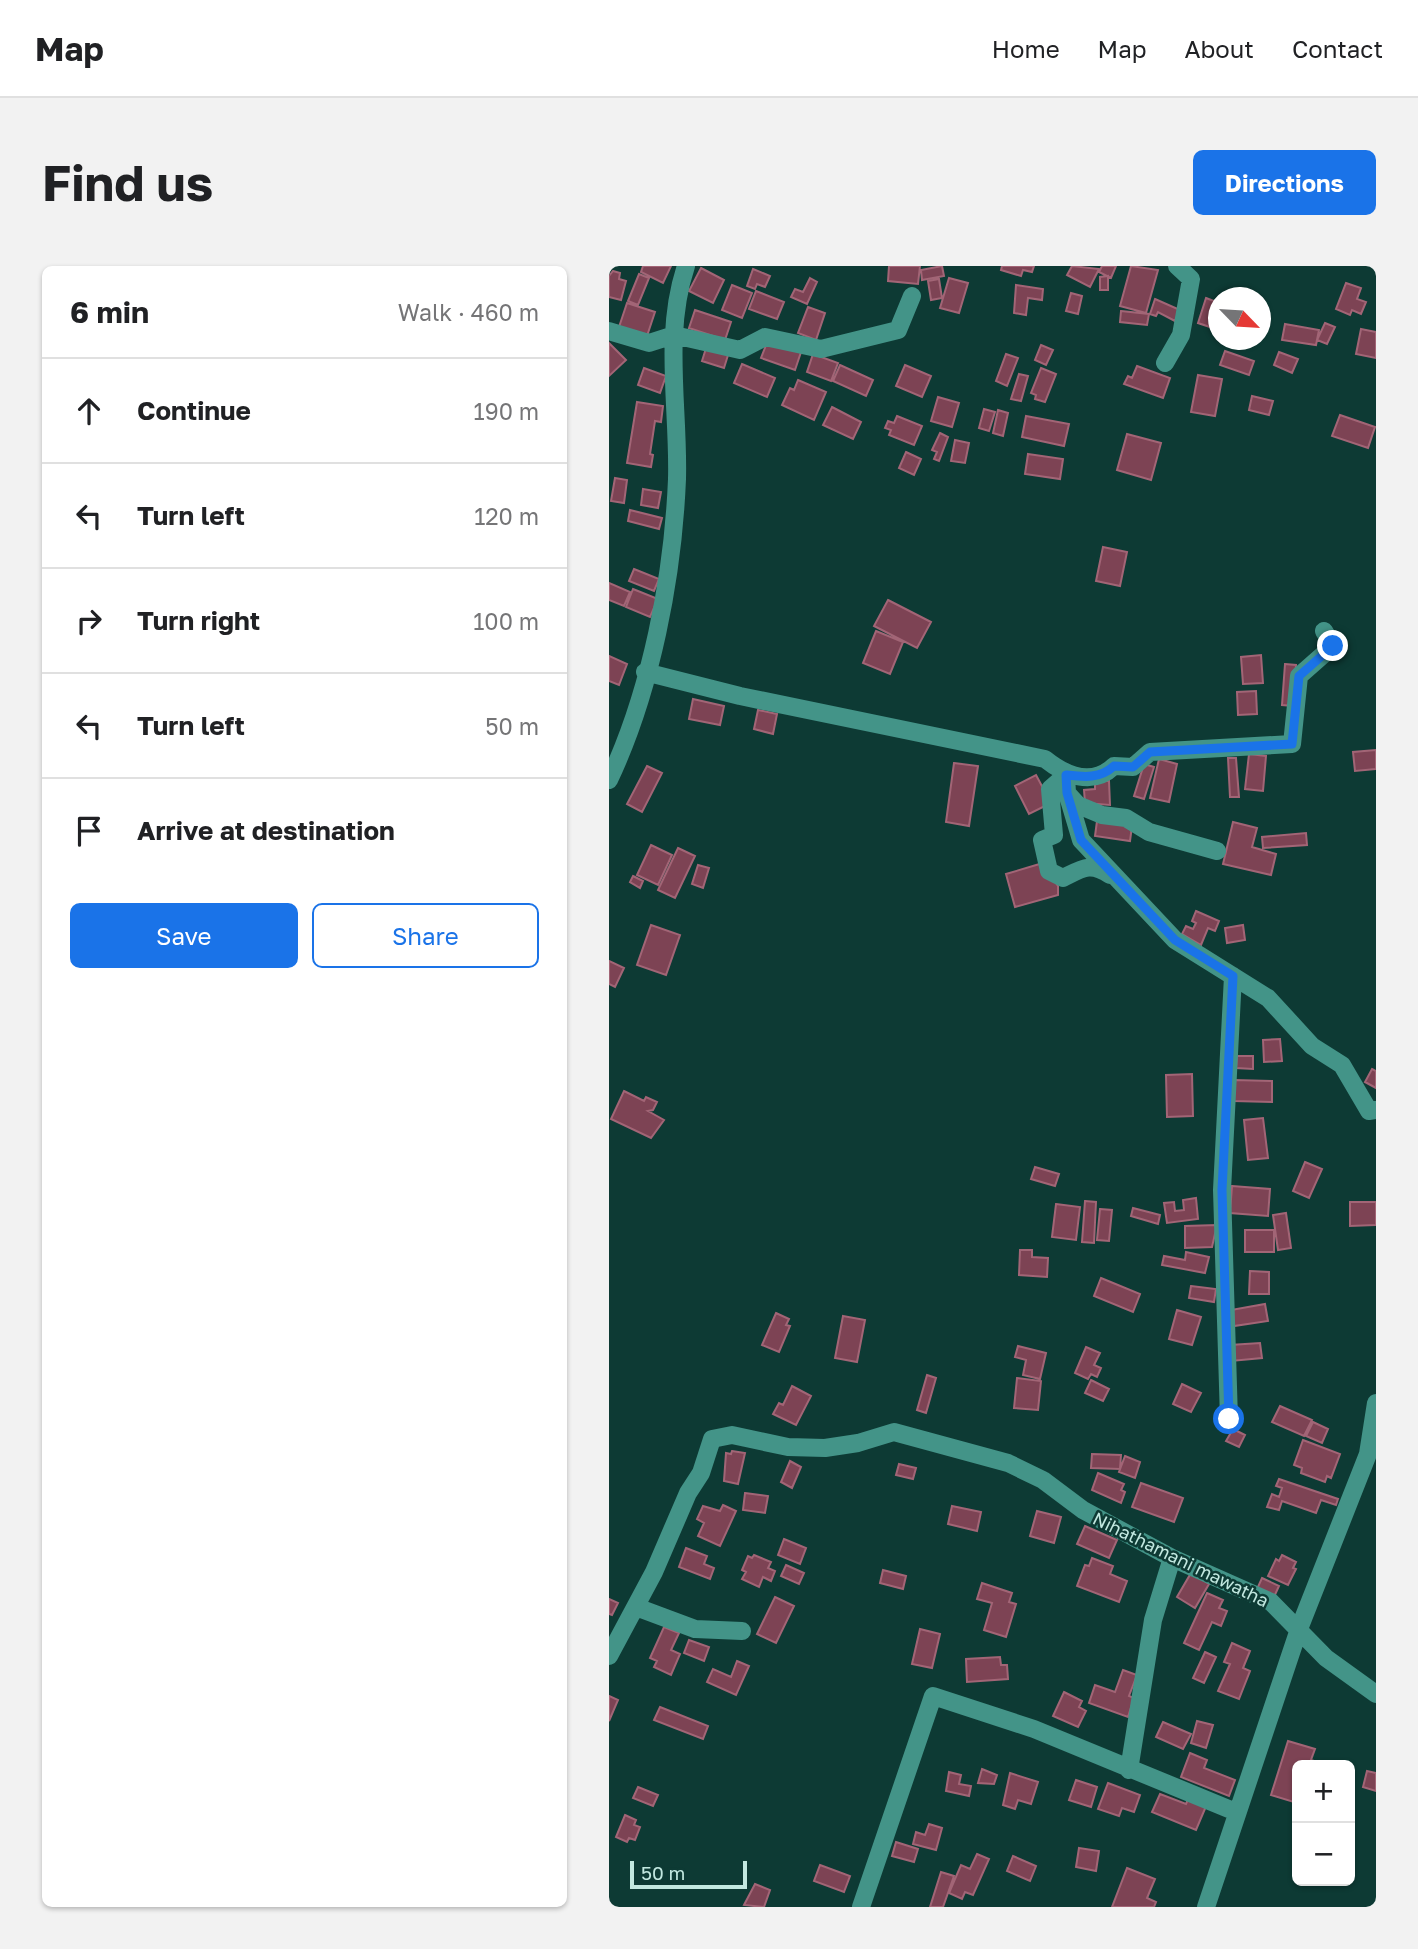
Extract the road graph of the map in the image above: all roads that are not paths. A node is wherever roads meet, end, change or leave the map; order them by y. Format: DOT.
graph roads {
  1 [pos="686,266"];
  2 [pos="1177,266"];
  3 [pos="912,296"];
  4 [pos="609,331"];
  5 [pos="674,335"];
  6 [pos="1165,363"];
  7 [pos="1324,631"];
  8 [pos="645,673"];
  9 [pos="609,780"];
  10 [pos="1066,784"];
  11 [pos="1217,851"];
  12 [pos="1128,886"];
  13 [pos="1233,976"];
  14 [pos="1376,1110"];
  15 [pos="1376,1403"];
  16 [pos="1229,1419"];
  17 [pos="1172,1558"];
  18 [pos="636,1607"];
  19 [pos="1299,1629"];
  20 [pos="742,1631"];
  21 [pos="609,1656"];
  22 [pos="1376,1694"];
  23 [pos="1129,1770"];
  24 [pos="1236,1812"];
  25 [pos="867,1905"];
  26 [pos="1206,1907"];
  1 -- 5 [label="street"];
  2 -- 6 [label="street"];
  3 -- 5 [label="street"];
  4 -- 5 [label="street"];
  5 -- 8 [label="street"];
  7 -- 10 [label="street"];
  8 -- 9 [label="street"];
  8 -- 10 [label="street"];
  10 -- 11 [label="street"];
  10 -- 12 [label="street"];
  10 -- 12 [label="street"];
  12 -- 13 [label="street"];
  13 -- 14 [label="street"];
  13 -- 16 [label="street"];
  15 -- 19 [label="street"];
  17 -- 18 [label="street, Nihathamani mawatha"];
  17 -- 19 [label="street, Nihathamani mawatha"];
  17 -- 23 [label="street"];
  18 -- 20 [label="street"];
  18 -- 21 [label="street, Nihathamani mawatha"];
  19 -- 22 [label="street, Nihathamani mawatha"];
  19 -- 24 [label="street"];
  23 -- 24 [label="street"];
  23 -- 25 [label="street"];
  24 -- 26 [label="street"];
}
